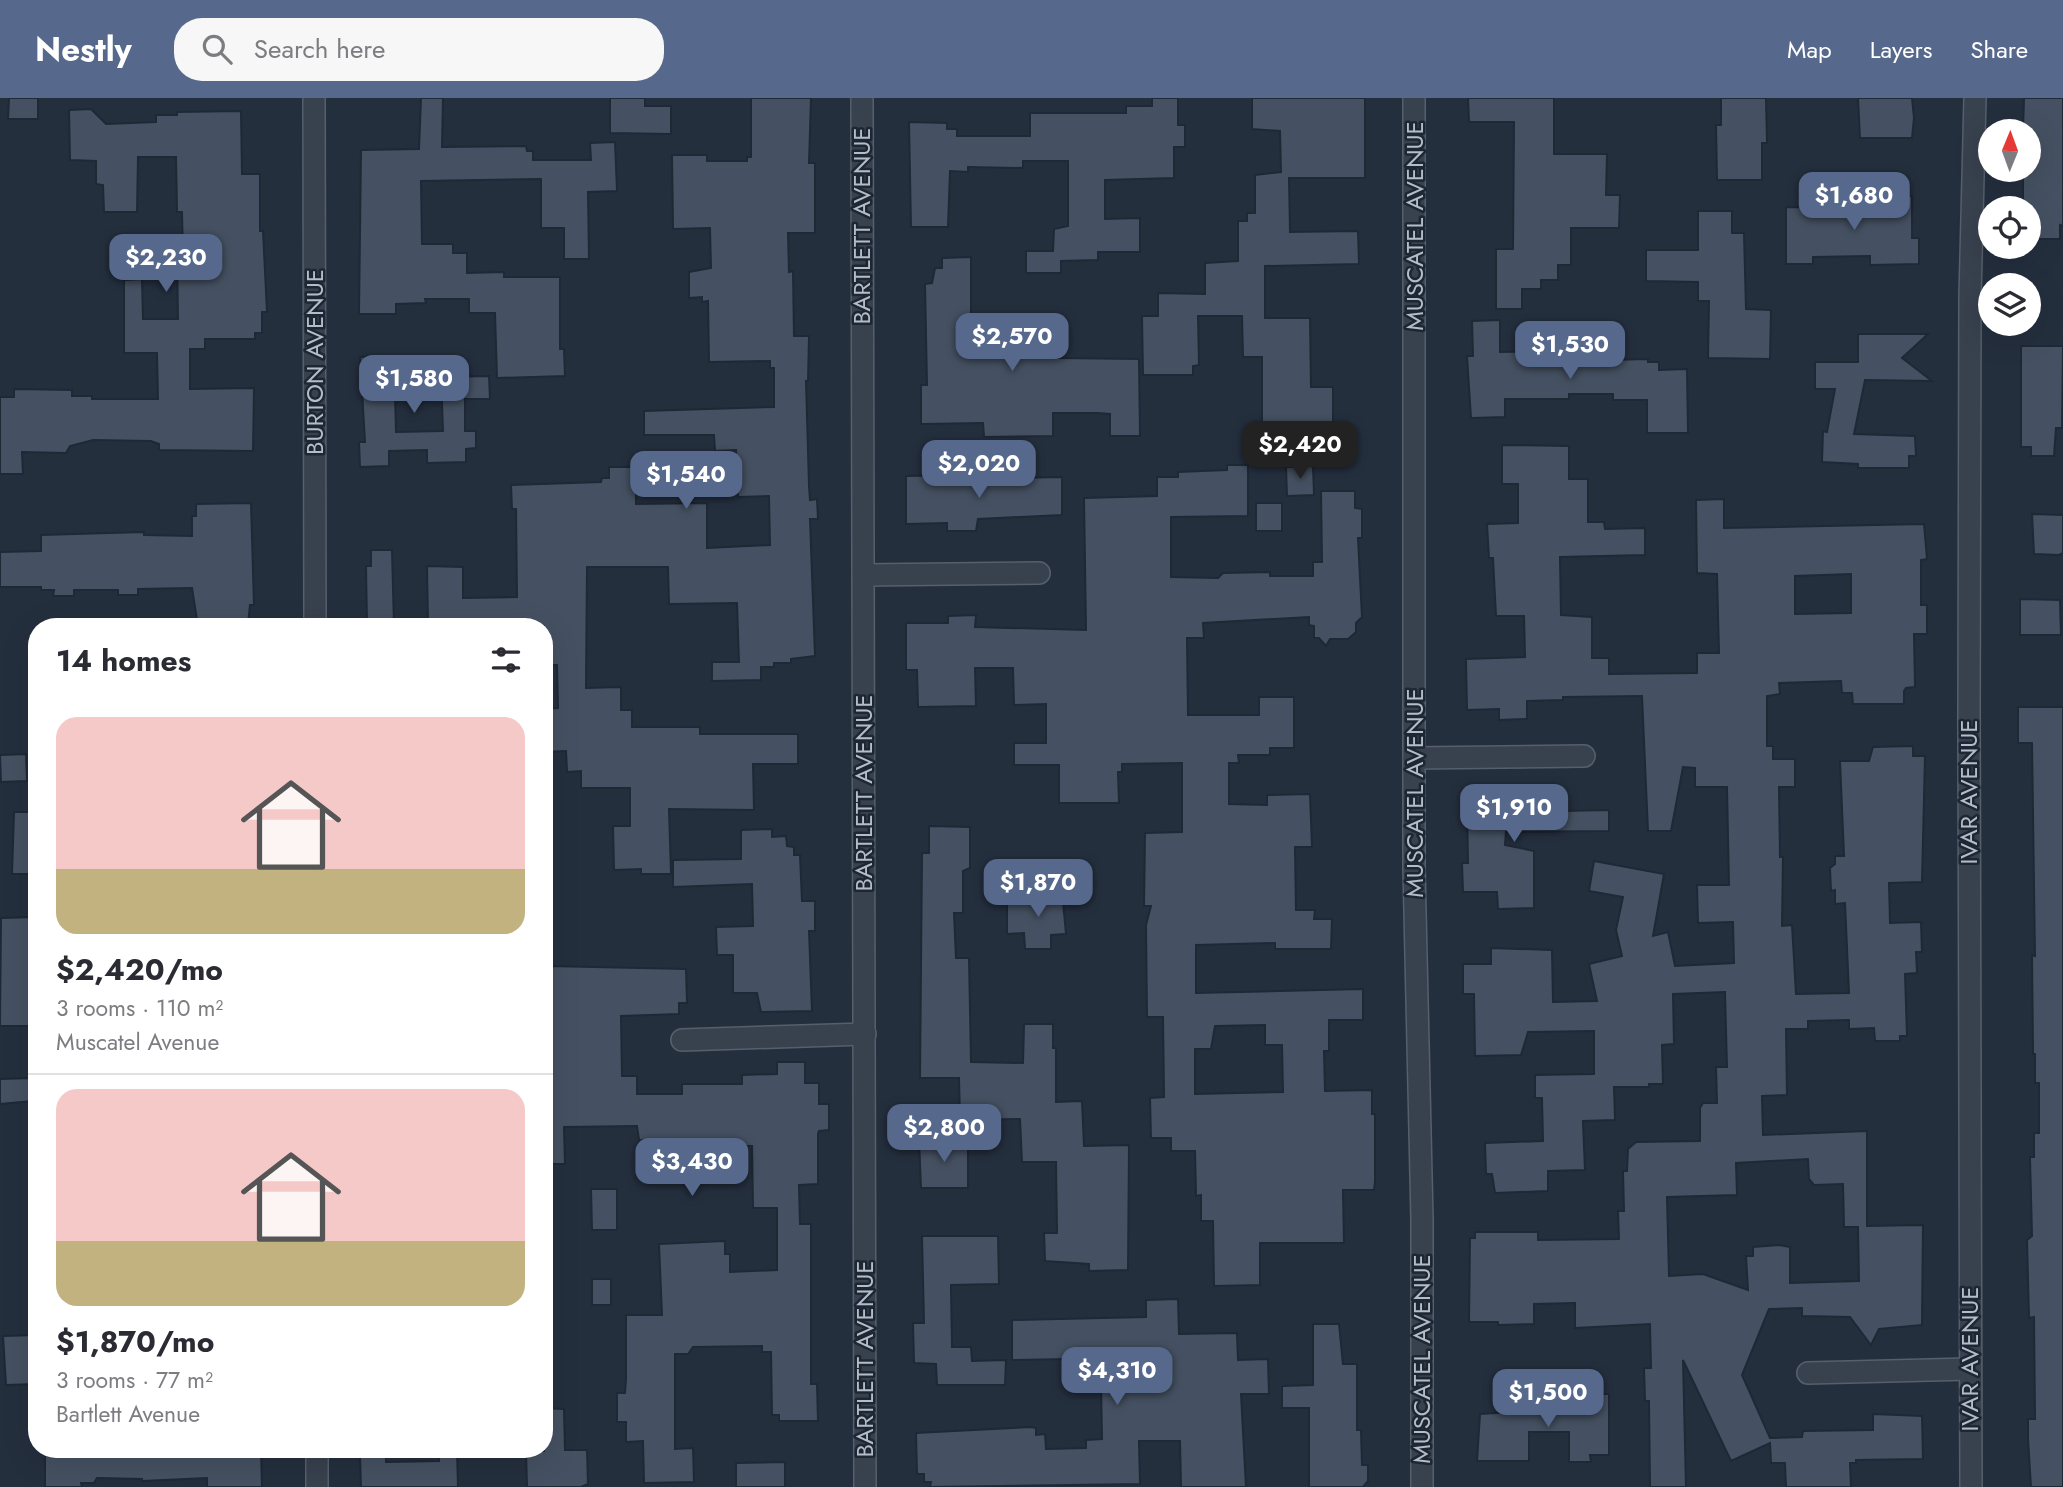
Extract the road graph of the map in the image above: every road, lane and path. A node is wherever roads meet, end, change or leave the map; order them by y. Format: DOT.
graph roads {
  1 [pos="314,98"];
  2 [pos="862,98"];
  3 [pos="1414,98"];
  4 [pos="1975,98"];
  5 [pos="1039,573"];
  6 [pos="864,575"];
  7 [pos="315,618"];
  8 [pos="1584,756"];
  9 [pos="1414,758"];
  10 [pos="865,1034"];
  11 [pos="682,1040"];
  12 [pos="1970,1369"];
  13 [pos="1808,1373"];
  14 [pos="317,1458"];
  15 [pos="317,1487"];
  16 [pos="865,1487"];
  17 [pos="1422,1487"];
  18 [pos="1970,1487"];
  1 -- 7 [label="street, BURTON AVENUE"];
  2 -- 6 [label="street, BARTLETT AVENUE"];
  3 -- 9 [label="street, MUSCATEL AVENUE"];
  4 -- 12 [label="street, IVAR AVENUE"];
  5 -- 6 [label="street"];
  6 -- 10 [label="street, BARTLETT AVENUE"];
  8 -- 9 [label="street"];
  9 -- 17 [label="street, MUSCATEL AVENUE"];
  10 -- 11 [label="street"];
  10 -- 16 [label="street, BARTLETT AVENUE"];
  12 -- 13 [label="street"];
  12 -- 18 [label="street, IVAR AVENUE"];
  14 -- 15 [label="street"];
}
